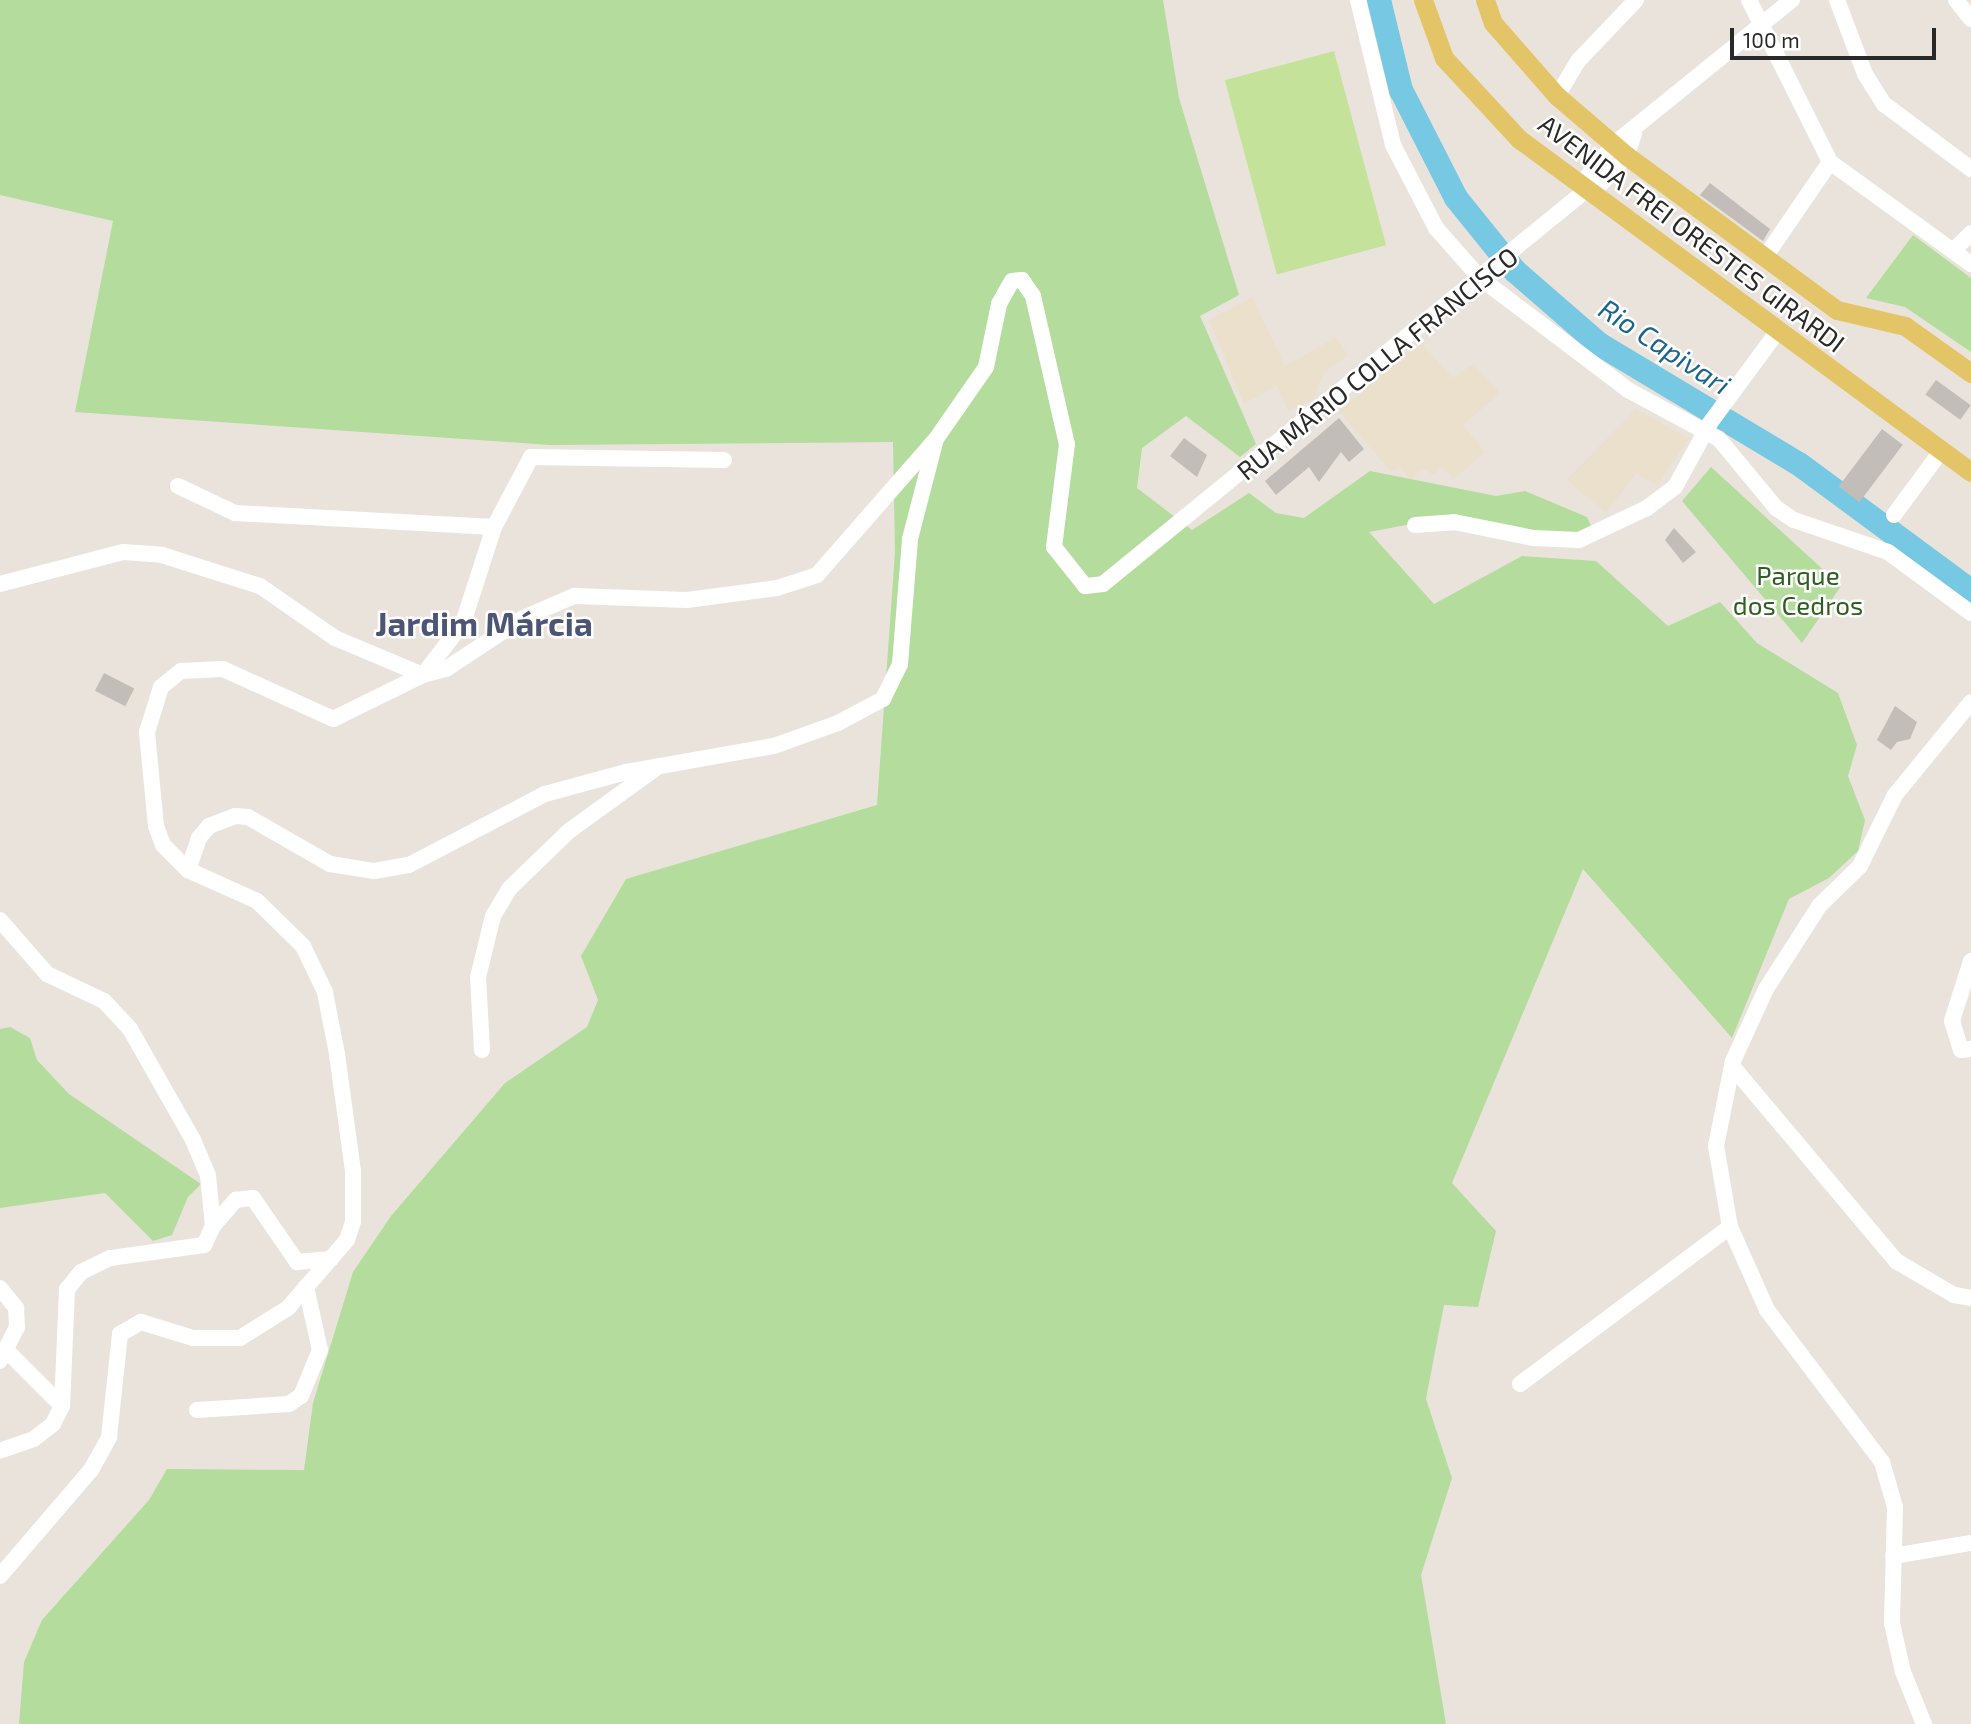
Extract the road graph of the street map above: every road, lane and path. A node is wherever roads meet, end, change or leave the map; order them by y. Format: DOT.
graph roads {
  1 [pos="1358,0"];
  2 [pos="1423,0"];
  3 [pos="1485,0"];
  4 [pos="1636,0"];
  5 [pos="1749,0"];
  6 [pos="1793,0"];
  7 [pos="1837,0"];
  8 [pos="1956,0"];
  9 [pos="1971,19"];
  10 [pos="1761,27"];
  11 [pos="1557,96"];
  12 [pos="1621,150"];
  13 [pos="1830,162"];
  14 [pos="1970,167"];
  15 [pos="1585,191"];
  16 [pos="1971,233"];
  17 [pos="1954,251"];
  18 [pos="1765,257"];
  19 [pos="1971,264"];
  20 [pos="1480,278"];
  21 [pos="1778,331"];
  22 [pos="1971,373"];
  23 [pos="1708,427"];
  24 [pos="936,439"];
  25 [pos="1942,450"];
  26 [pos="724,460"];
  27 [pos="1971,472"];
  28 [pos="178,486"];
  29 [pos="1894,515"];
  30 [pos="1415,525"];
  31 [pos="494,527"];
  32 [pos="0,584"];
  33 [pos="1971,612"];
  34 [pos="423,675"];
  35 [pos="1971,702"];
  36 [pos="662,764"];
  37 [pos="188,870"];
  38 [pos="0,920"];
  39 [pos="1971,961"];
  40 [pos="482,1049"];
  41 [pos="1971,1049"];
  42 [pos="1732,1066"];
  43 [pos="213,1226"];
  44 [pos="1730,1227"];
  45 [pos="331,1259"];
  46 [pos="306,1287"];
  47 [pos="0,1288"];
  48 [pos="1971,1298"];
  49 [pos="3,1355"];
  50 [pos="1520,1384"];
  51 [pos="62,1406"];
  52 [pos="197,1410"];
  53 [pos="0,1451"];
  54 [pos="1971,1543"];
  55 [pos="1893,1556"];
  56 [pos="0,1576"];
  57 [pos="1924,1724"];
  1 -- 20 [label="street"];
  2 -- 15 [label="main road, AVENIDA FREI ORESTES GIRARDI"];
  3 -- 11 [label="main road"];
  4 -- 11 [label="street"];
  5 -- 10 [label="street"];
  6 -- 10 [label="street"];
  7 -- 14 [label="street"];
  8 -- 9 [label="street"];
  10 -- 12 [label="street"];
  10 -- 13 [label="street"];
  11 -- 12 [label="main road"];
  12 -- 15 [label="street, RUA MÁRIO COLLA FRANCISCO"];
  12 -- 18 [label="main road"];
  13 -- 17 [label="street"];
  13 -- 18 [label="street"];
  15 -- 20 [label="street, RUA MÁRIO COLLA FRANCISCO"];
  15 -- 21 [label="main road, AVENIDA FREI ORESTES GIRARDI"];
  16 -- 17 [label="street"];
  17 -- 19 [label="street"];
  18 -- 22 [label="main road"];
  20 -- 23 [label="street"];
  20 -- 24 [label="street, RUA MÁRIO COLLA FRANCISCO"];
  21 -- 23 [label="street"];
  21 -- 25 [label="main road, AVENIDA FREI ORESTES GIRARDI"];
  23 -- 30 [label="street"];
  23 -- 33 [label="street"];
  24 -- 34 [label="street"];
  24 -- 36 [label="street"];
  25 -- 27 [label="main road, AVENIDA FREI ORESTES GIRARDI"];
  25 -- 29 [label="street"];
  26 -- 31 [label="street"];
  28 -- 31 [label="street"];
  31 -- 34 [label="street"];
  32 -- 34 [label="street"];
  34 -- 37 [label="street"];
  35 -- 42 [label="street"];
  36 -- 37 [label="street"];
  36 -- 40 [label="street"];
  37 -- 45 [label="street"];
  38 -- 43 [label="street"];
  39 -- 41 [label="street"];
  42 -- 44 [label="street"];
  42 -- 48 [label="street"];
  43 -- 45 [label="street"];
  43 -- 51 [label="street"];
  44 -- 50 [label="street"];
  44 -- 55 [label="street"];
  45 -- 46 [label="street"];
  46 -- 52 [label="street"];
  46 -- 56 [label="street"];
  47 -- 49 [label="street"];
  49 -- 51 [label="street"];
  51 -- 53 [label="street"];
  54 -- 55 [label="street"];
  55 -- 57 [label="street"];
}
